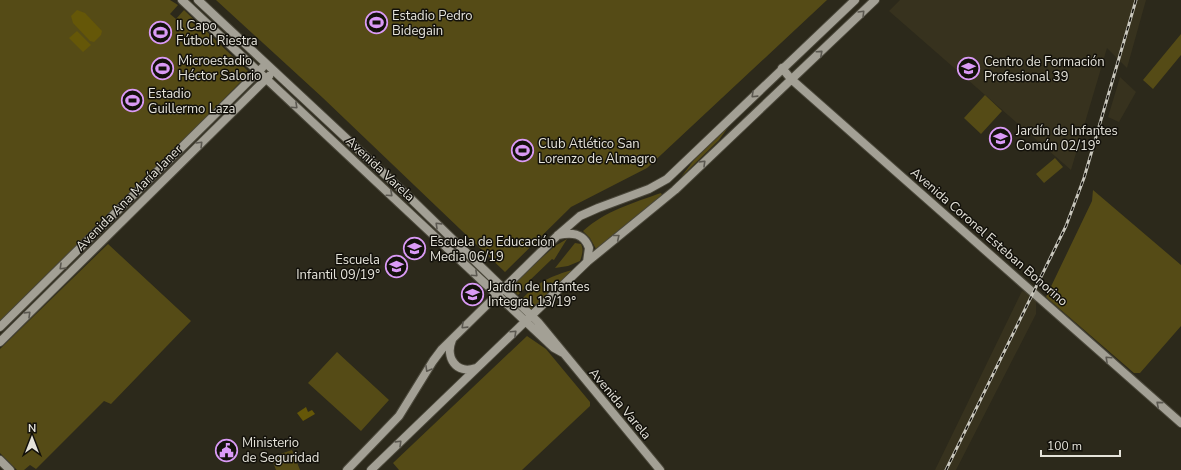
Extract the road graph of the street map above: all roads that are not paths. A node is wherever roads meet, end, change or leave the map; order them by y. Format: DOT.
graph roads {
  1 [pos="182,0"];
  2 [pos="198,0"];
  3 [pos="855,0"];
  4 [pos="875,0"];
  5 [pos="266,64"];
  6 [pos="782,68"];
  7 [pos="274,71"];
  8 [pos="259,72"];
  9 [pos="267,79"];
  10 [pos="791,79"];
  11 [pos="356,148"];
  12 [pos="349,156"];
  13 [pos="145,185"];
  14 [pos="150,194"];
  15 [pos="558,235"];
  16 [pos="587,262"];
  17 [pos="500,292"];
  18 [pos="529,318"];
  19 [pos="0,327"];
  20 [pos="452,339"];
  21 [pos="0,342"];
  22 [pos="480,364"];
  23 [pos="1181,423"];
  24 [pos="0,460"];
  25 [pos="10,470"];
  26 [pos="347,470"];
  27 [pos="371,470"];
  28 [pos="660,470"];
  1 -- 8 [label="main road, Avenida Varela"];
  2 -- 5 [label="main road, Avenida Varela"];
  3 -- 6 [label="main road"];
  10 -- 4 [label="main road, one-way"];
  5 -- 7 [label="main road, Avenida Varela"];
  5 -- 8 [label="main road, Avenida Ana María Janer"];
  6 -- 10 [label="main road, Avenida Coronel Esteban Bonorino"];
  6 -- 15 [label="main road, one-way"];
  7 -- 9 [label="main road, Avenida Ana María Janer"];
  7 -- 11 [label="main road, Avenida Varela"];
  8 -- 9 [label="main road, Avenida Varela"];
  8 -- 13 [label="main road, Avenida Ana María Janer"];
  9 -- 12 [label="main road, Avenida Varela, one-way"];
  14 -- 9 [label="main road, Avenida Ana María Janer, one-way"];
  16 -- 10 [label="main road, one-way"];
  23 -- 10 [label="main road, Avenida Coronel Esteban Bonorino, one-way"];
  11 -- 12 [label="main road"];
  17 -- 11 [label="main road, Avenida Varela, one-way"];
  12 -- 17 [label="main road, Avenida Varela, one-way"];
  13 -- 14 [label="main road"];
  13 -- 19 [label="main road, Avenida Ana María Janer, one-way"];
  21 -- 14 [label="main road, Avenida Ana María Janer, one-way"];
  15 -- 16 [label="main road"];
  15 -- 17 [label="main road"];
  16 -- 18 [label="main road"];
  17 -- 18 [label="main road, Avenida Varela"];
  17 -- 20 [label="main road, one-way"];
  22 -- 18 [label="main road, one-way"];
  18 -- 28 [label="main road, Avenida Varela"];
  20 -- 22 [label="main road"];
  20 -- 26 [label="main road, one-way"];
  27 -- 22 [label="main road, one-way"];
  24 -- 25 [label="main road"];
}
